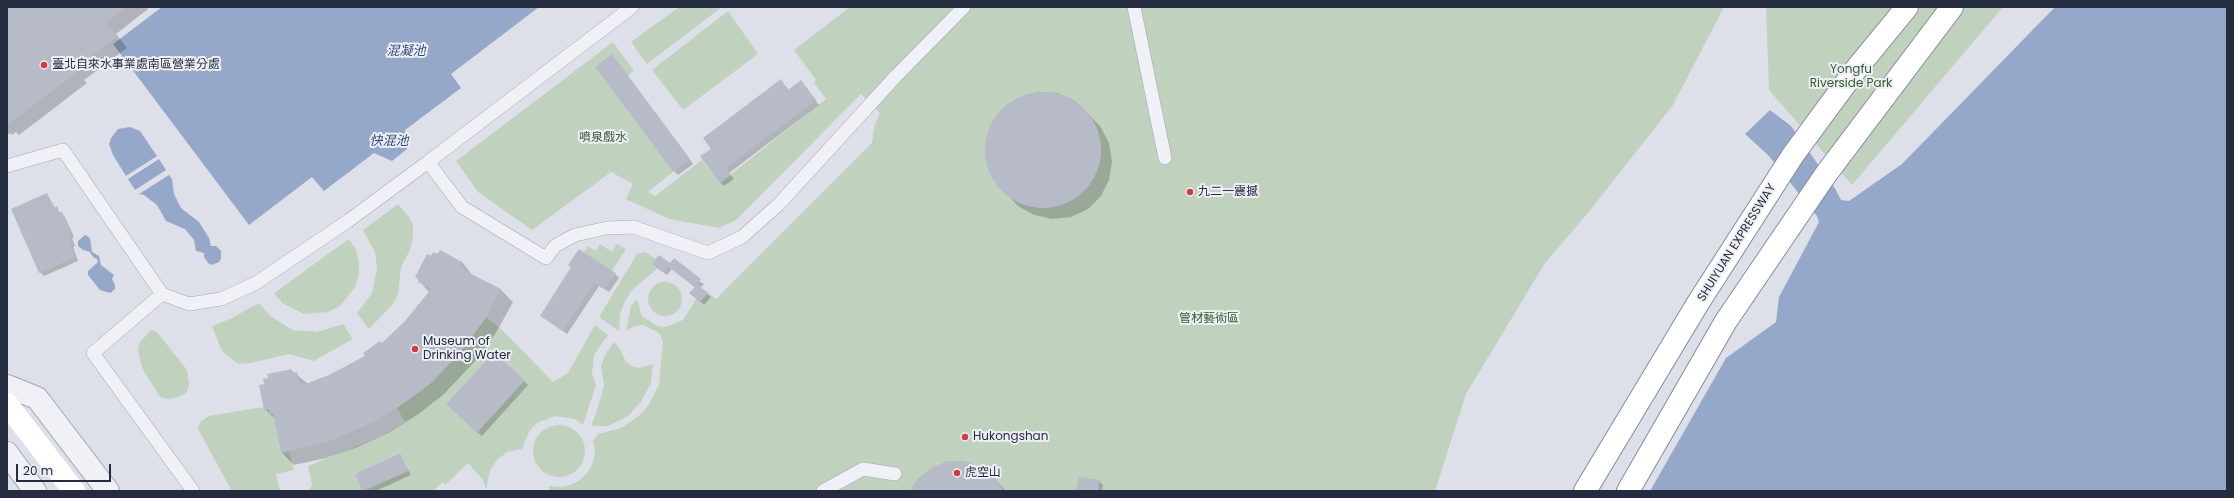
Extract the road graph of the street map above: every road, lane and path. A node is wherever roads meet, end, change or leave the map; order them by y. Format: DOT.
graph roads {
  1 [pos="632,7"];
  2 [pos="964,7"];
  3 [pos="1134,7"];
  4 [pos="1906,7"];
  5 [pos="1952,7"];
  6 [pos="1165,158"];
  7 [pos="428,162"];
  8 [pos="7,166"];
  9 [pos="162,294"];
  10 [pos="7,386"];
  11 [pos="10,407"];
  12 [pos="7,453"];
  13 [pos="895,474"];
  14 [pos="36,491"];
  15 [pos="74,491"];
  16 [pos="108,491"];
  17 [pos="193,491"];
  18 [pos="823,491"];
  19 [pos="1586,491"];
  20 [pos="1628,491"];
  1 -- 7 [label="lane"];
  2 -- 7 [label="lane"];
  3 -- 6 [label="lane"];
  4 -- 19 [label="main road, SHUIYUAN EXPRESSWAY"];
  5 -- 20 [label="main road"];
  7 -- 9 [label="lane"];
  8 -- 9 [label="lane"];
  9 -- 17 [label="lane"];
  10 -- 16 [label="street"];
  11 -- 15 [label="main road"];
  12 -- 14 [label="street"];
  13 -- 18 [label="lane"];
}
